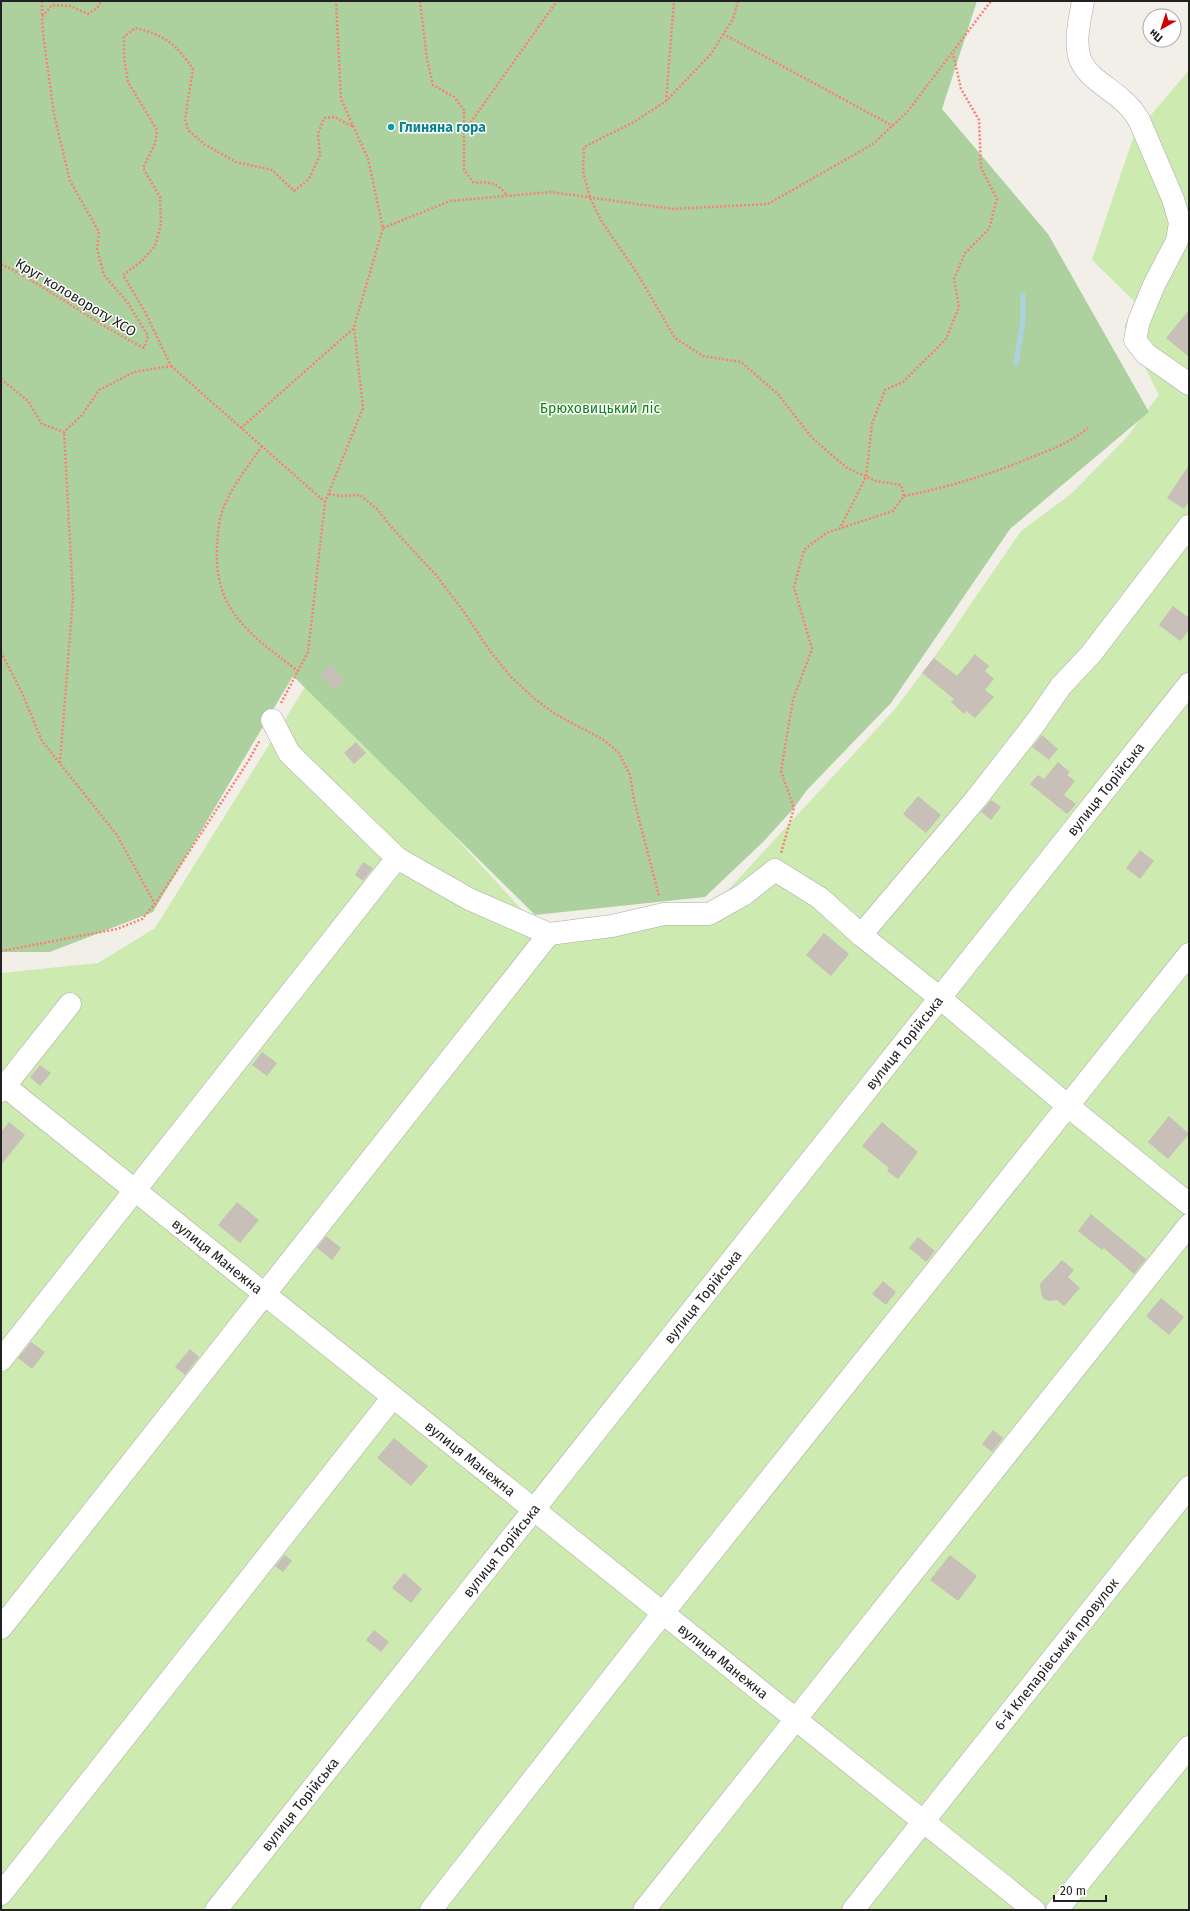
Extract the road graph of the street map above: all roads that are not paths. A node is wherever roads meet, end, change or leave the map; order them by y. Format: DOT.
graph roads {
  1 [pos="1083,1"];
  2 [pos="1189,384"];
  3 [pos="1189,526"];
  4 [pos="1189,684"];
  5 [pos="272,720"];
  6 [pos="397,858"];
  7 [pos="549,934"];
  8 [pos="860,935"];
  9 [pos="1189,954"];
  10 [pos="940,998"];
  11 [pos="70,1004"];
  12 [pos="2,1087"];
  13 [pos="1068,1106"];
  14 [pos="135,1191"];
  15 [pos="1189,1204"];
  16 [pos="1189,1225"];
  17 [pos="264,1294"];
  18 [pos="1,1360"];
  19 [pos="393,1397"];
  20 [pos="1189,1487"];
  21 [pos="534,1510"];
  22 [pos="663,1613"];
  23 [pos="1,1628"];
  24 [pos="795,1719"];
  25 [pos="1189,1747"];
  26 [pos="923,1821"];
  27 [pos="1,1894"];
  28 [pos="216,1910"];
  29 [pos="431,1910"];
  30 [pos="644,1910"];
  31 [pos="853,1910"];
  32 [pos="1034,1910"];
  33 [pos="1057,1910"];
  1 -- 2 [label="street"];
  3 -- 8 [label="street"];
  4 -- 10 [label="street, вулиця Торійська"];
  5 -- 6 [label="street"];
  6 -- 7 [label="street"];
  6 -- 14 [label="street"];
  7 -- 8 [label="street"];
  7 -- 17 [label="street"];
  8 -- 10 [label="street"];
  9 -- 13 [label="street"];
  10 -- 13 [label="street"];
  10 -- 21 [label="street, вулиця Торійська"];
  11 -- 12 [label="street"];
  12 -- 14 [label="street, вулиця Манежна"];
  13 -- 15 [label="street"];
  13 -- 22 [label="street"];
  14 -- 17 [label="street, вулиця Манежна"];
  14 -- 18 [label="street"];
  16 -- 24 [label="street"];
  17 -- 19 [label="street, вулиця Манежна"];
  17 -- 23 [label="street"];
  19 -- 21 [label="street, вулиця Манежна"];
  19 -- 27 [label="street"];
  20 -- 26 [label="street, 6-й Клепарівський провулок"];
  21 -- 22 [label="street, вулиця Манежна"];
  21 -- 28 [label="street, вулиця Торійська"];
  22 -- 24 [label="street, вулиця Манежна"];
  22 -- 29 [label="street"];
  24 -- 26 [label="street, вулиця Манежна"];
  24 -- 30 [label="street"];
  25 -- 33 [label="street"];
  26 -- 31 [label="street, 6-й Клепарівський провулок"];
  26 -- 32 [label="street, вулиця Манежна"];
}
